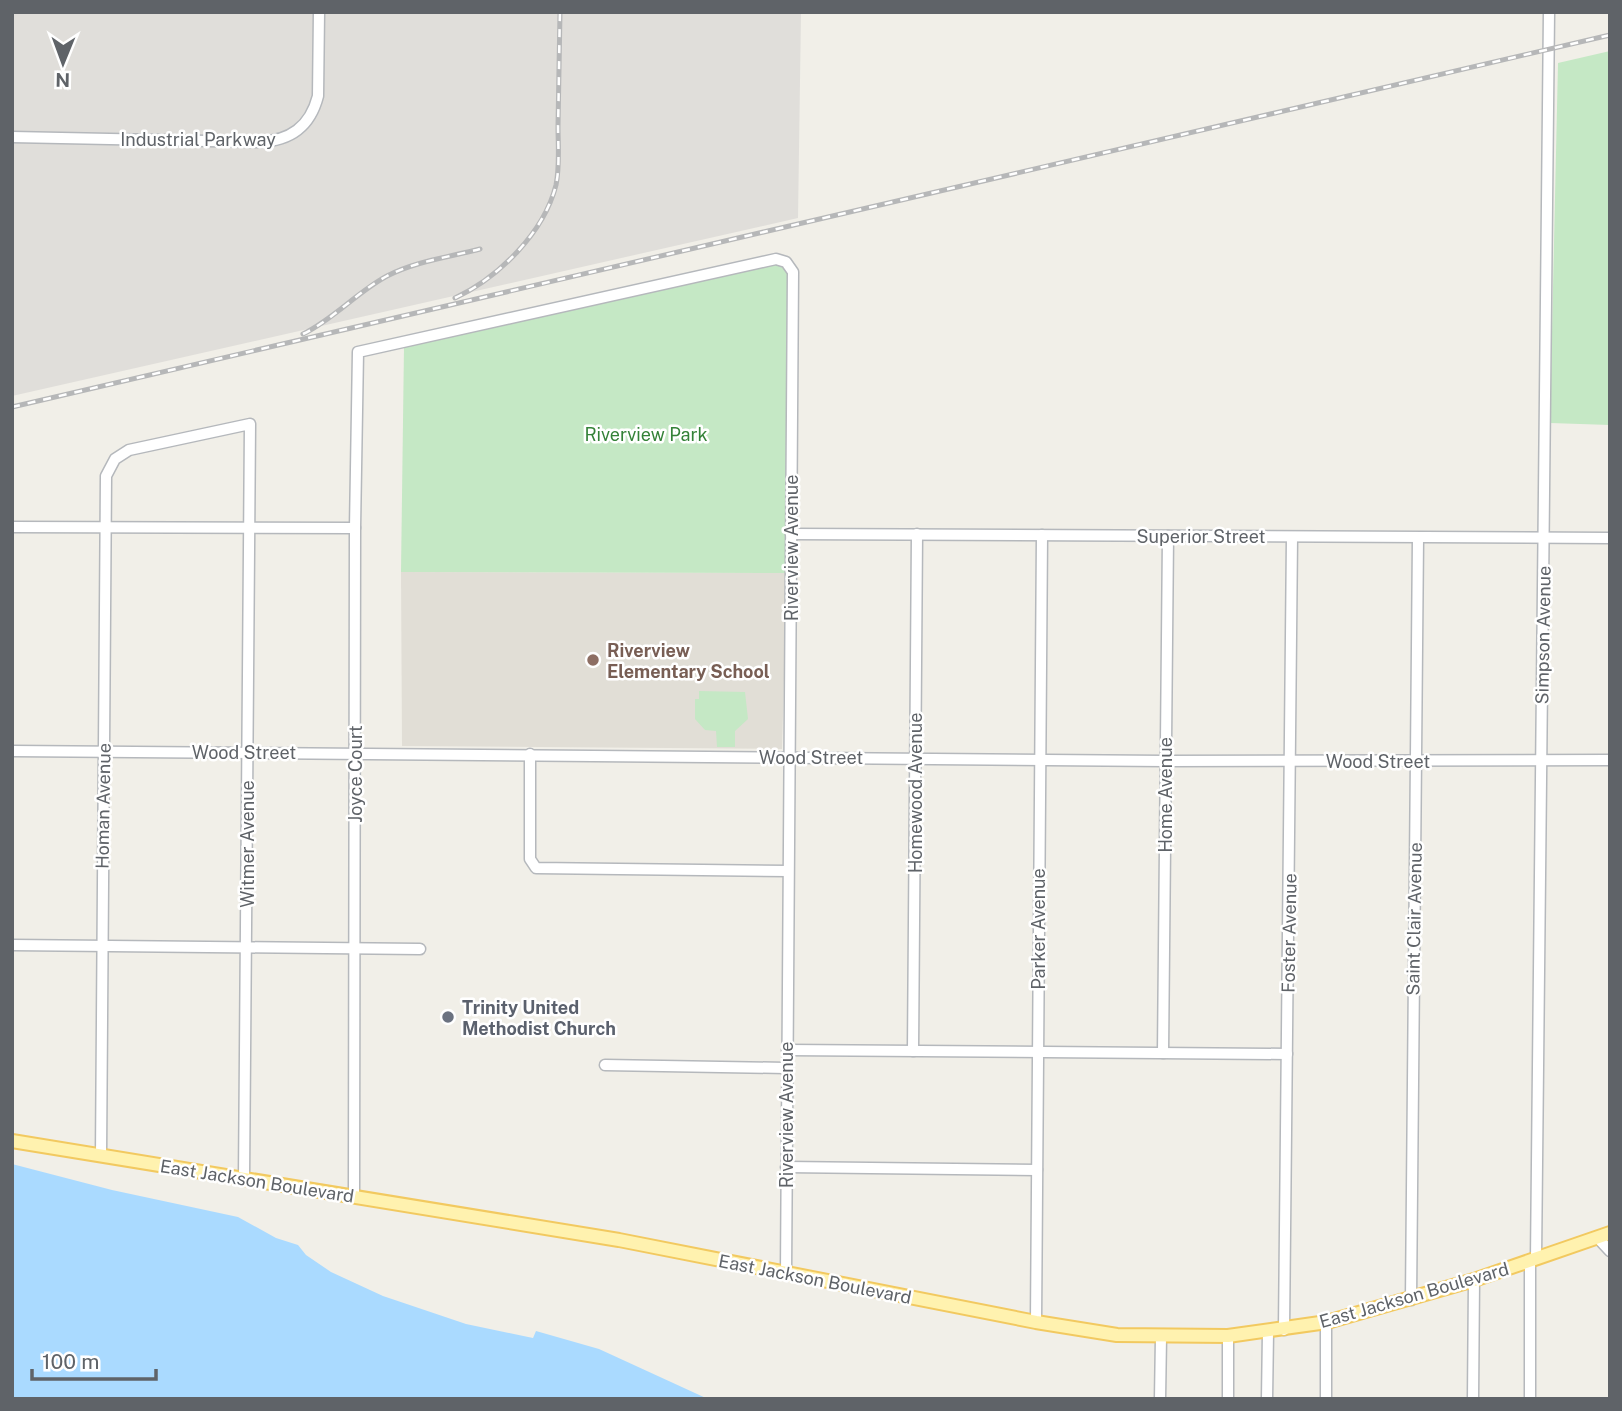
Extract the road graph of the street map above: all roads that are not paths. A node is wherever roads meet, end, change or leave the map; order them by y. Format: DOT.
graph roads {
  1 [pos="319,12"];
  2 [pos="1549,12"];
  3 [pos="12,137"];
  4 [pos="358,352"];
  5 [pos="115,459"];
  6 [pos="12,527"];
  7 [pos="106,527"];
  8 [pos="249,527"];
  9 [pos="355,528"];
  10 [pos="791,534"];
  11 [pos="917,534"];
  12 [pos="1042,535"];
  13 [pos="1168,536"];
  14 [pos="1292,537"];
  15 [pos="1418,538"];
  16 [pos="1610,538"];
  17 [pos="1544,539"];
  18 [pos="12,751"];
  19 [pos="104,751"];
  20 [pos="248,752"];
  21 [pos="355,754"];
  22 [pos="530,754"];
  23 [pos="790,757"];
  24 [pos="915,758"];
  25 [pos="1039,759"];
  26 [pos="1610,760"];
  27 [pos="1165,761"];
  28 [pos="1291,761"];
  29 [pos="1416,761"];
  30 [pos="1541,761"];
  31 [pos="788,871"];
  32 [pos="12,945"];
  33 [pos="102,947"];
  34 [pos="247,947"];
  35 [pos="354,948"];
  36 [pos="420,949"];
  37 [pos="787,1051"];
  38 [pos="913,1051"];
  39 [pos="1038,1052"];
  40 [pos="1163,1053"];
  41 [pos="1287,1054"];
  42 [pos="605,1065"];
  43 [pos="786,1068"];
  44 [pos="12,1141"];
  45 [pos="101,1156"];
  46 [pos="786,1167"];
  47 [pos="1037,1170"];
  48 [pos="244,1179"];
  49 [pos="354,1197"];
  50 [pos="1610,1233"];
  51 [pos="1597,1237"];
  52 [pos="1610,1251"];
  53 [pos="1533,1260"];
  54 [pos="786,1274"];
  55 [pos="1474,1280"];
  56 [pos="1411,1300"];
  57 [pos="1035,1322"];
  58 [pos="1326,1323"];
  59 [pos="1284,1330"];
  60 [pos="1268,1332"];
  61 [pos="1228,1336"];
  62 [pos="1161,1337"];
  63 [pos="1160,1399"];
  64 [pos="1228,1399"];
  65 [pos="1267,1399"];
  66 [pos="1326,1399"];
  67 [pos="1473,1399"];
  68 [pos="1530,1399"];
  1 -- 3 [label="street, Industrial Parkway"];
  2 -- 17 [label="street, Simpson Avenue"];
  4 -- 9 [label="street, Joyce Court"];
  4 -- 10 [label="street, Riverview Avenue"];
  5 -- 7 [label="street, Homan Avenue"];
  5 -- 8 [label="street, Witmer Avenue"];
  6 -- 7 [label="street"];
  7 -- 8 [label="street"];
  7 -- 19 [label="street, Homan Avenue"];
  8 -- 9 [label="street"];
  8 -- 20 [label="street, Witmer Avenue"];
  9 -- 21 [label="street, Joyce Court"];
  10 -- 11 [label="street, Superior Street"];
  10 -- 23 [label="street, Riverview Avenue"];
  11 -- 12 [label="street, Superior Street"];
  11 -- 24 [label="street, Homewood Avenue"];
  12 -- 13 [label="street, Superior Street"];
  12 -- 25 [label="street, Parker Avenue"];
  13 -- 14 [label="street, Superior Street"];
  13 -- 27 [label="street, Home Avenue"];
  14 -- 15 [label="street, Superior Street"];
  14 -- 28 [label="street, Foster Avenue"];
  15 -- 17 [label="street, Superior Street"];
  15 -- 29 [label="street, Saint Clair Avenue"];
  16 -- 17 [label="street, Superior Street"];
  17 -- 30 [label="street, Simpson Avenue"];
  18 -- 19 [label="street, Wood Street"];
  19 -- 20 [label="street, Wood Street"];
  19 -- 33 [label="street, Homan Avenue"];
  20 -- 21 [label="street, Wood Street"];
  20 -- 34 [label="street, Witmer Avenue"];
  21 -- 22 [label="street, Wood Street"];
  21 -- 35 [label="street, Joyce Court"];
  22 -- 23 [label="street, Wood Street"];
  22 -- 31 [label="street"];
  23 -- 24 [label="street, Wood Street"];
  23 -- 31 [label="street, Riverview Avenue"];
  24 -- 25 [label="street, Wood Street"];
  24 -- 38 [label="street, Homewood Avenue"];
  25 -- 27 [label="street, Wood Street"];
  25 -- 39 [label="street, Parker Avenue"];
  26 -- 30 [label="street, Wood Street"];
  27 -- 28 [label="street, Wood Street"];
  27 -- 40 [label="street, Home Avenue"];
  28 -- 29 [label="street, Wood Street"];
  28 -- 41 [label="street, Foster Avenue"];
  29 -- 30 [label="street, Wood Street"];
  29 -- 56 [label="street, Saint Clair Avenue"];
  30 -- 53 [label="street, Simpson Avenue"];
  31 -- 37 [label="street, Riverview Avenue"];
  32 -- 33 [label="street"];
  33 -- 34 [label="street"];
  33 -- 45 [label="street, Homan Avenue"];
  34 -- 35 [label="street"];
  34 -- 48 [label="street, Witmer Avenue"];
  35 -- 36 [label="street"];
  35 -- 49 [label="street, Joyce Court"];
  37 -- 38 [label="street"];
  37 -- 43 [label="street, Riverview Avenue"];
  38 -- 39 [label="street"];
  39 -- 40 [label="street"];
  39 -- 47 [label="street, Parker Avenue"];
  40 -- 41 [label="street"];
  41 -- 59 [label="street, Foster Avenue"];
  42 -- 43 [label="street"];
  43 -- 46 [label="street, Riverview Avenue"];
  44 -- 45 [label="main road, East Jackson Boulevard"];
  45 -- 48 [label="main road, East Jackson Boulevard"];
  46 -- 47 [label="street"];
  46 -- 54 [label="street, Riverview Avenue"];
  47 -- 57 [label="street, Parker Avenue"];
  48 -- 49 [label="main road, East Jackson Boulevard"];
  49 -- 54 [label="main road, East Jackson Boulevard"];
  50 -- 51 [label="main road, East Jackson Boulevard"];
  51 -- 52 [label="street"];
  51 -- 53 [label="main road, East Jackson Boulevard"];
  53 -- 55 [label="main road, East Jackson Boulevard"];
  53 -- 68 [label="street, Simpson Avenue"];
  54 -- 57 [label="main road, East Jackson Boulevard"];
  55 -- 56 [label="main road, East Jackson Boulevard"];
  55 -- 67 [label="street"];
  56 -- 58 [label="main road, East Jackson Boulevard"];
  57 -- 62 [label="main road, East Jackson Boulevard"];
  58 -- 59 [label="main road, East Jackson Boulevard"];
  58 -- 66 [label="street"];
  59 -- 60 [label="main road, East Jackson Boulevard"];
  60 -- 61 [label="main road, East Jackson Boulevard"];
  60 -- 65 [label="street"];
  61 -- 62 [label="main road, East Jackson Boulevard"];
  61 -- 64 [label="street"];
  62 -- 63 [label="street"];
}
